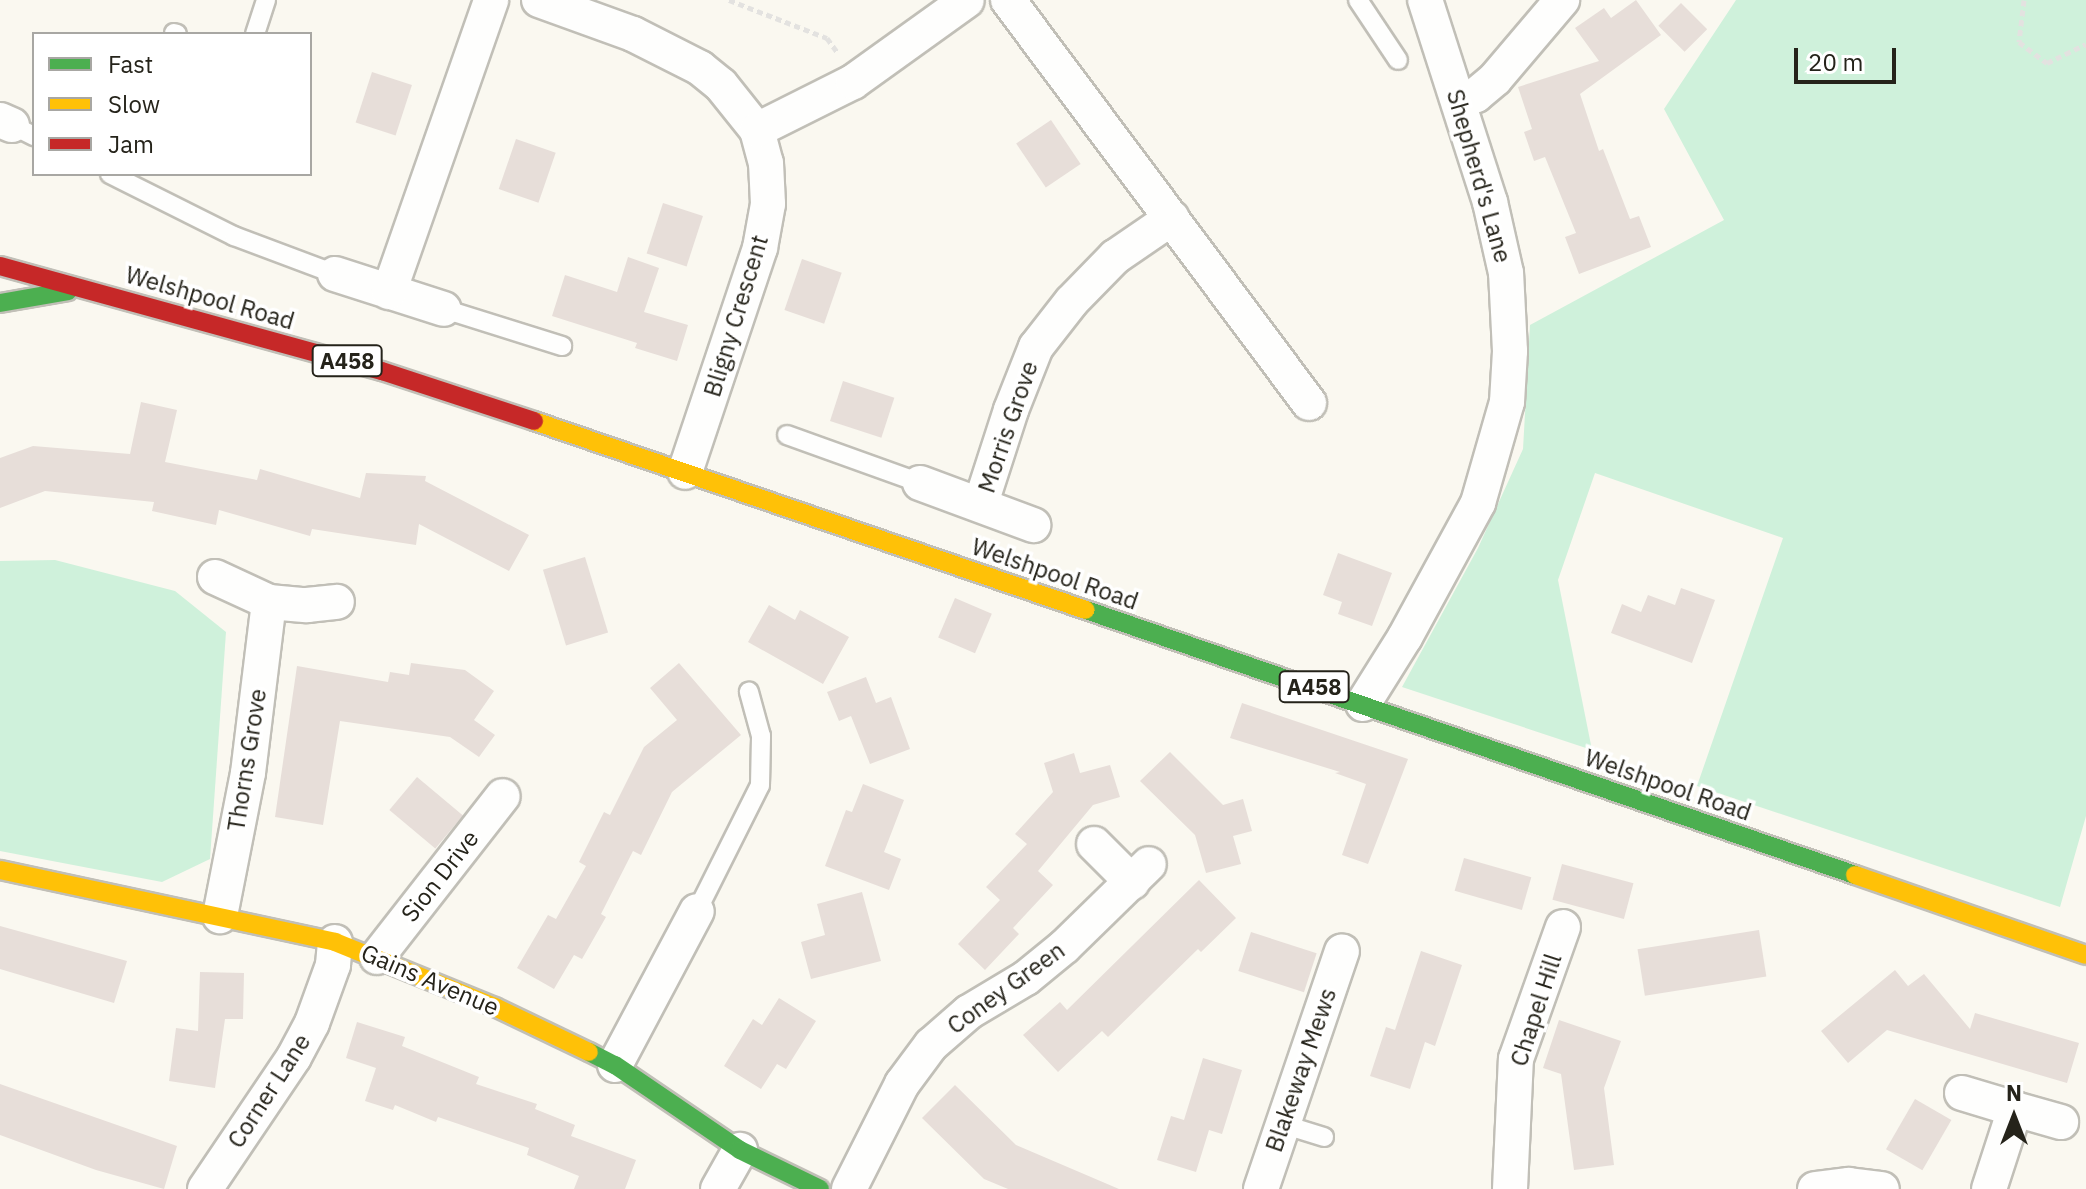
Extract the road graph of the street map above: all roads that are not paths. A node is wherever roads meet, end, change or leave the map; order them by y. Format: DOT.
graph roads {
  1 [pos="266,0"];
  2 [pos="491,0"];
  3 [pos="539,0"];
  4 [pos="967,0"];
  5 [pos="1008,0"];
  6 [pos="1358,0"];
  7 [pos="1425,0"];
  8 [pos="1562,0"];
  9 [pos="256,32"];
  10 [pos="1398,60"];
  11 [pos="1459,101"];
  12 [pos="757,130"];
  13 [pos="114,176"];
  14 [pos="1172,218"];
  15 [pos="0,266"];
  16 [pos="335,274"];
  17 [pos="91,289"];
  18 [pos="389,292"];
  19 [pos="0,303"];
  20 [pos="444,309"];
  21 [pos="562,346"];
  22 [pos="1309,403"];
  23 [pos="787,435"];
  24 [pos="685,472"];
  25 [pos="920,483"];
  26 [pos="981,503"];
  27 [pos="1033,525"];
  28 [pos="215,577"];
  29 [pos="269,602"];
  30 [pos="337,602"];
  31 [pos="749,692"];
  32 [pos="1363,704"];
  33 [pos="503,796"];
  34 [pos="1094,844"];
  35 [pos="0,870"];
  36 [pos="697,911"];
  37 [pos="220,916"];
  38 [pos="1563,927"];
  39 [pos="335,942"];
  40 [pos="1342,951"];
  41 [pos="2086,955"];
  42 [pos="377,957"];
  43 [pos="615,1065"];
  44 [pos="1962,1093"];
  45 [pos="2015,1109"];
  46 [pos="2061,1122"];
  47 [pos="1282,1124"];
  48 [pos="1324,1137"];
  49 [pos="740,1150"];
  50 [pos="205,1189"];
  51 [pos="718,1189"];
  52 [pos="820,1189"];
  53 [pos="849,1189"];
  54 [pos="1261,1189"];
  55 [pos="1510,1189"];
  56 [pos="1815,1189"];
  57 [pos="1882,1189"];
  58 [pos="1989,1189"];
  1 -- 9 [label="lane"];
  2 -- 18 [label="street"];
  3 -- 12 [label="street, Bligny Crescent"];
  4 -- 12 [label="street"];
  5 -- 14 [label="street"];
  6 -- 10 [label="lane"];
  7 -- 11 [label="street, Shepherd's Lane"];
  8 -- 11 [label="street"];
  11 -- 32 [label="street, Shepherd's Lane"];
  12 -- 24 [label="street, Bligny Crescent"];
  13 -- 16 [label="lane"];
  14 -- 22 [label="street"];
  14 -- 26 [label="street, Morris Grove"];
  15 -- 17 [label="main road, Welshpool Road / A458"];
  16 -- 18 [label="street"];
  17 -- 19 [label="main road"];
  17 -- 24 [label="main road, Welshpool Road / A458"];
  18 -- 20 [label="street"];
  20 -- 21 [label="lane"];
  23 -- 25 [label="lane"];
  24 -- 32 [label="main road, Welshpool Road / A458"];
  25 -- 26 [label="street"];
  26 -- 27 [label="street"];
  28 -- 29 [label="street"];
  29 -- 30 [label="street"];
  29 -- 37 [label="street, Thorns Grove"];
  31 -- 36 [label="lane"];
  32 -- 41 [label="main road, Welshpool Road / A458"];
  33 -- 42 [label="street, Sion Drive"];
  34 -- 53 [label="street, Coney Green"];
  35 -- 37 [label="main road, Gains Avenue"];
  36 -- 43 [label="street"];
  37 -- 39 [label="main road, Gains Avenue"];
  38 -- 55 [label="street, Chapel Hill"];
  39 -- 42 [label="main road, Gains Avenue"];
  39 -- 50 [label="street, Corner Lane"];
  40 -- 47 [label="street, Blakeway Mews"];
  42 -- 43 [label="main road, Gains Avenue"];
  43 -- 49 [label="main road, Gains Avenue"];
  44 -- 45 [label="street"];
  45 -- 46 [label="street"];
  45 -- 58 [label="street"];
  47 -- 48 [label="lane"];
  47 -- 54 [label="street, Blakeway Mews"];
  49 -- 51 [label="street"];
  49 -- 52 [label="main road, Gains Avenue"];
  56 -- 57 [label="street"];
}
